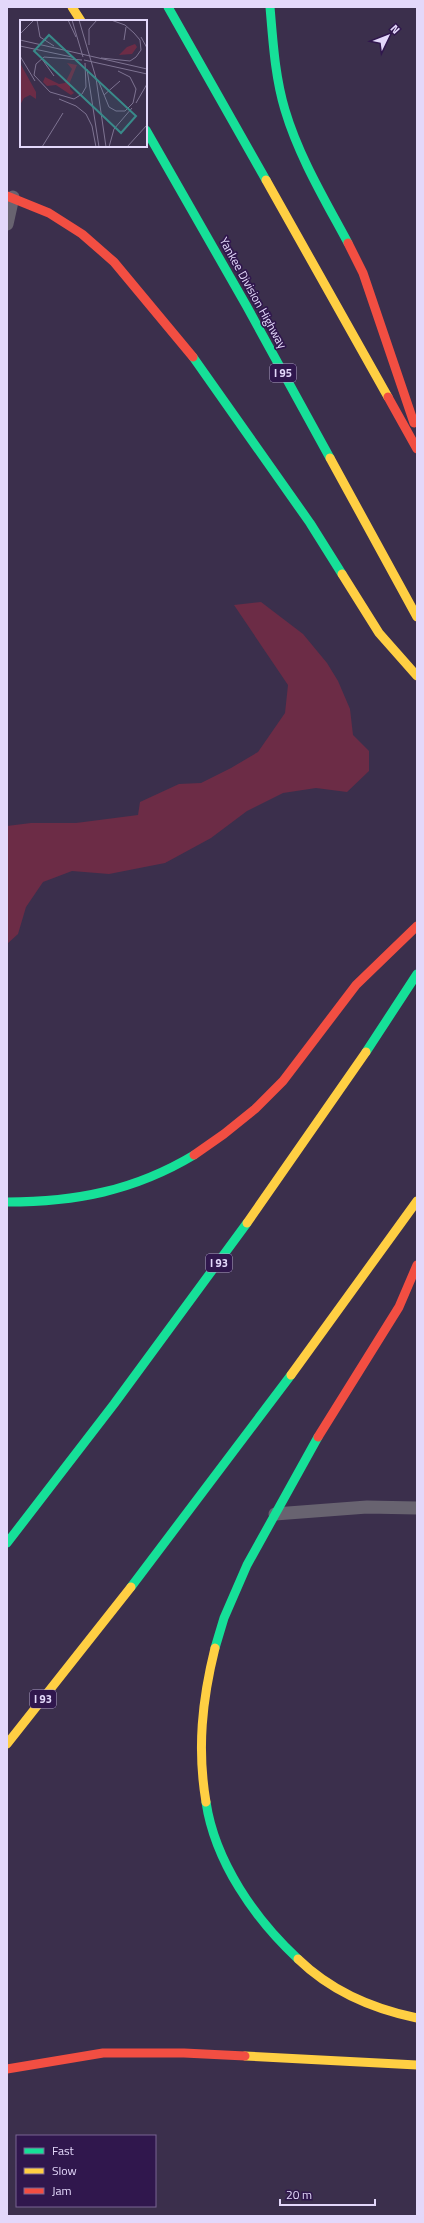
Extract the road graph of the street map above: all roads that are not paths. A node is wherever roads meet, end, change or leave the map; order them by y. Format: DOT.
graph roads {
  1 [pos="72,7"];
  2 [pos="168,7"];
  3 [pos="270,7"];
  4 [pos="80,20"];
  5 [pos="147,132"];
  6 [pos="10,196"];
  7 [pos="7,224"];
  8 [pos="417,432"];
  9 [pos="417,449"];
  10 [pos="417,617"];
  11 [pos="417,676"];
  12 [pos="417,926"];
  13 [pos="417,974"];
  14 [pos="417,1201"];
  15 [pos="7,1202"];
  16 [pos="417,1265"];
  17 [pos="417,1508"];
  18 [pos="275,1514"];
  19 [pos="7,1543"];
  20 [pos="7,1744"];
  21 [pos="417,2018"];
  22 [pos="417,2065"];
  23 [pos="7,2069"];
  1 -- 4 [label="highway"];
  2 -- 9 [label="highway"];
  3 -- 8 [label="highway"];
  5 -- 10 [label="highway, Yankee Division Highway / I 95"];
  6 -- 7 [label="lane"];
  6 -- 11 [label="highway"];
  12 -- 15 [label="highway"];
  13 -- 19 [label="highway, I 93"];
  14 -- 20 [label="highway, I 93"];
  16 -- 18 [label="highway"];
  17 -- 18 [label="lane"];
  18 -- 21 [label="highway"];
  22 -- 23 [label="highway"];
}
